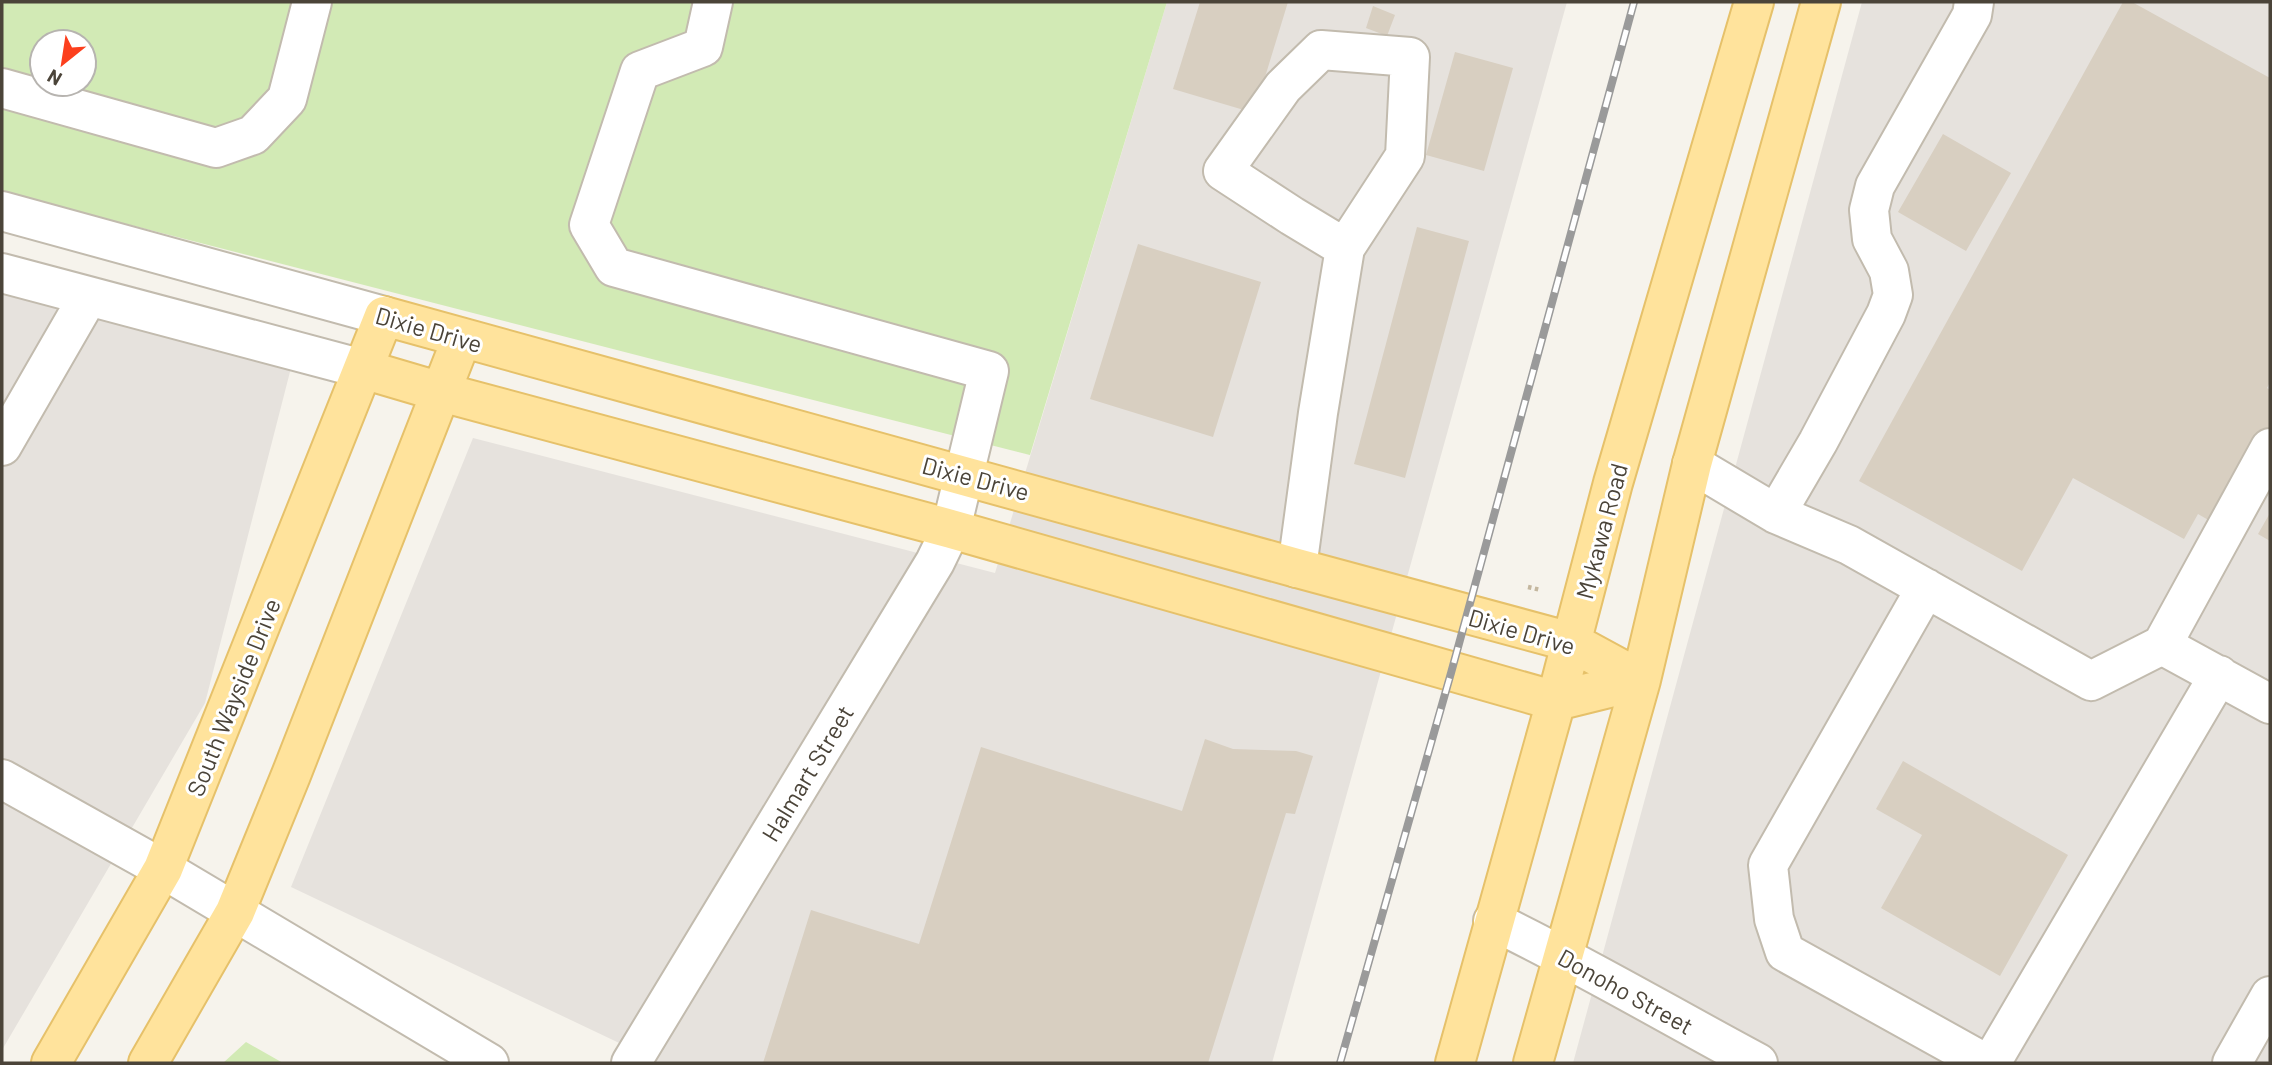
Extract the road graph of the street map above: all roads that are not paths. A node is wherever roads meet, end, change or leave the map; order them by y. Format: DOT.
graph roads {
  1 [pos="312,2"];
  2 [pos="713,2"];
  3 [pos="1754,2"];
  4 [pos="1821,2"];
  5 [pos="1974,2"];
  6 [pos="2,88"];
  7 [pos="2,211"];
  8 [pos="1345,248"];
  9 [pos="2,273"];
  10 [pos="88,297"];
  11 [pos="384,316"];
  12 [pos="462,338"];
  13 [pos="363,369"];
  14 [pos="441,392"];
  15 [pos="2,446"];
  16 [pos="2270,449"];
  17 [pos="1692,464"];
  18 [pos="963,475"];
  19 [pos="1776,514"];
  20 [pos="951,529"];
  21 [pos="1297,568"];
  22 [pos="1926,588"];
  23 [pos="1571,642"];
  24 [pos="2162,645"];
  25 [pos="2219,675"];
  26 [pos="1641,680"];
  27 [pos="1556,701"];
  28 [pos="2270,704"];
  29 [pos="2,779"];
  30 [pos="163,869"];
  31 [pos="236,912"];
  32 [pos="1493,921"];
  33 [pos="1563,955"];
  34 [pos="2270,996"];
  35 [pos="51,1063"];
  36 [pos="148,1063"];
  37 [pos="489,1063"];
  38 [pos="631,1063"];
  39 [pos="1455,1063"];
  40 [pos="1533,1063"];
  41 [pos="1758,1063"];
  42 [pos="1985,1063"];
  43 [pos="1991,1063"];
  44 [pos="2232,1063"];
  1 -- 6 [label="street"];
  2 -- 18 [label="street, Halmart Street"];
  3 -- 23 [label="main road, Mykawa Road"];
  4 -- 17 [label="main road"];
  5 -- 19 [label="street"];
  7 -- 11 [label="street, Dixie Drive"];
  8 -- 8 [label="street"];
  8 -- 21 [label="street"];
  9 -- 10 [label="street, Dixie Drive"];
  10 -- 13 [label="street, Dixie Drive"];
  10 -- 15 [label="street"];
  11 -- 12 [label="main road, Dixie Drive"];
  11 -- 13 [label="main road, South Wayside Drive"];
  12 -- 14 [label="main road"];
  12 -- 18 [label="main road, Dixie Drive"];
  13 -- 14 [label="main road, Dixie Drive"];
  13 -- 30 [label="main road, South Wayside Drive"];
  14 -- 20 [label="main road, Dixie Drive"];
  14 -- 31 [label="main road"];
  16 -- 24 [label="street"];
  17 -- 19 [label="street"];
  17 -- 26 [label="main road"];
  18 -- 20 [label="street, Halmart Street"];
  18 -- 21 [label="main road, Dixie Drive"];
  19 -- 22 [label="street"];
  20 -- 27 [label="main road, Dixie Drive"];
  20 -- 38 [label="street, Halmart Street"];
  21 -- 23 [label="main road, Dixie Drive"];
  22 -- 24 [label="street"];
  22 -- 42 [label="street"];
  23 -- 26 [label="main road, Dixie Drive"];
  23 -- 27 [label="main road, Mykawa Road"];
  24 -- 25 [label="street"];
  25 -- 28 [label="street"];
  25 -- 43 [label="street"];
  26 -- 27 [label="main road, Dixie Drive"];
  26 -- 33 [label="main road"];
  27 -- 32 [label="main road, Mykawa Road"];
  29 -- 30 [label="street"];
  30 -- 31 [label="street"];
  30 -- 35 [label="main road, South Wayside Drive"];
  31 -- 36 [label="main road"];
  31 -- 37 [label="street"];
  32 -- 33 [label="street, Donoho Street"];
  32 -- 39 [label="main road, Mykawa Road"];
  33 -- 40 [label="main road"];
  33 -- 41 [label="street, Donoho Street"];
  34 -- 44 [label="street"];
}
